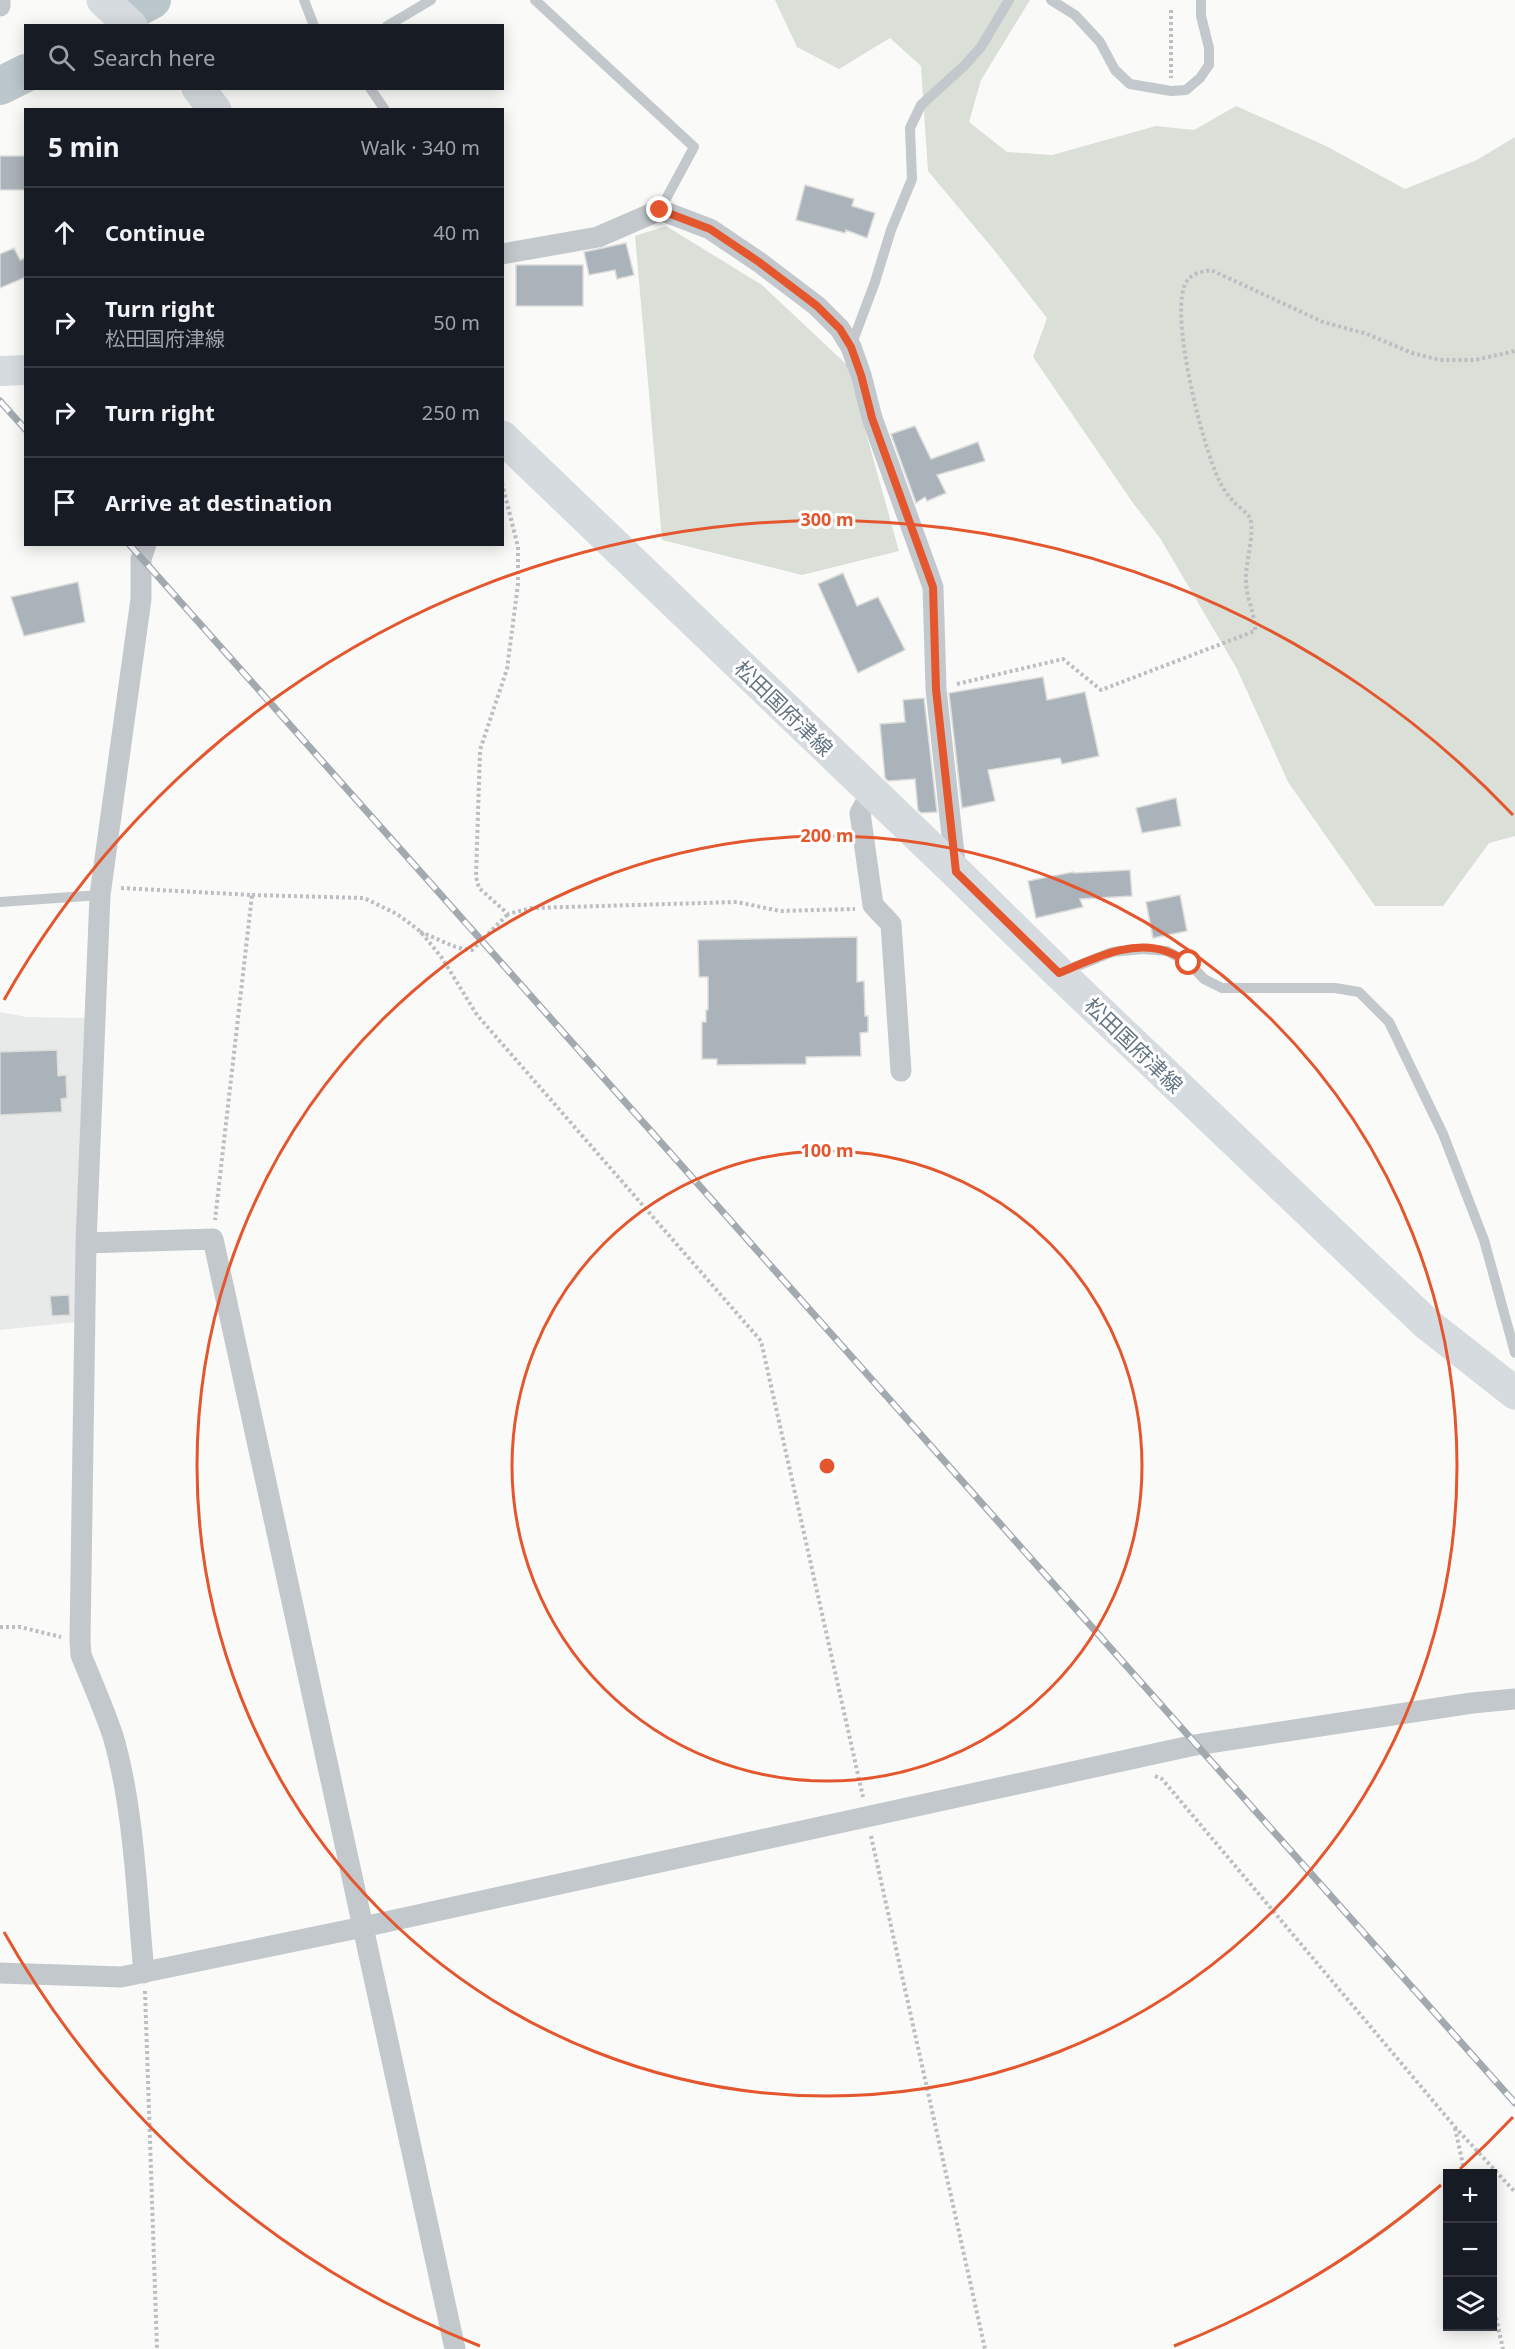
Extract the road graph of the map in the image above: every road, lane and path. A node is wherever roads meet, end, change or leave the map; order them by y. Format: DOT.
graph roads {
  1 [pos="0,0"];
  2 [pos="103,0"];
  3 [pos="304,0"];
  4 [pos="431,0"];
  5 [pos="535,0"];
  6 [pos="1009,0"];
  7 [pos="1051,0"];
  8 [pos="1201,0"];
  9 [pos="0,6"];
  10 [pos="1171,10"];
  11 [pos="129,24"];
  12 [pos="313,24"];
  13 [pos="390,24"];
  14 [pos="200,90"];
  15 [pos="371,90"];
  16 [pos="1171,91"];
  17 [pos="213,108"];
  18 [pos="384,108"];
  19 [pos="660,210"];
  20 [pos="504,254"];
  21 [pos="851,347"];
  22 [pos="1515,351"];
  23 [pos="24,370"];
  24 [pos="0,371"];
  25 [pos="504,439"];
  26 [pos="504,491"];
  27 [pos="145,546"];
  28 [pos="936,689"];
  29 [pos="872,792"];
  30 [pos="956,872"];
  31 [pos="101,891"];
  32 [pos="252,895"];
  33 [pos="0,902"];
  34 [pos="873,905"];
  35 [pos="508,914"];
  36 [pos="420,931"];
  37 [pos="1059,973"];
  38 [pos="901,1071"];
  39 [pos="213,1239"];
  40 [pos="86,1243"];
  41 [pos="1515,1353"];
  42 [pos="1515,1393"];
  43 [pos="0,1627"];
  44 [pos="80,1641"];
  45 [pos="1515,1699"];
  46 [pos="1148,1773"];
  47 [pos="867,1815"];
  48 [pos="363,1927"];
  49 [pos="144,1972"];
  50 [pos="0,1973"];
  51 [pos="1455,2127"];
  52 [pos="1464,2169"];
  53 [pos="1515,2192"];
  54 [pos="1497,2322"];
  55 [pos="157,2349"];
  56 [pos="455,2349"];
  57 [pos="985,2349"];
  58 [pos="1503,2349"];
  1 -- 9 [label="street"];
  2 -- 11 [label="main road"];
  3 -- 12 [label="lane"];
  4 -- 13 [label="lane"];
  5 -- 19 [label="lane"];
  6 -- 21 [label="lane"];
  7 -- 16 [label="lane"];
  8 -- 16 [label="lane"];
  10 -- 16 [label="path"];
  14 -- 17 [label="main road"];
  15 -- 18 [label="lane"];
  19 -- 20 [label="street"];
  19 -- 21 [label="street"];
  21 -- 28 [label="street"];
  22 -- 28 [label="path"];
  23 -- 24 [label="main road"];
  25 -- 29 [label="main road, 松田国府津線"];
  26 -- 35 [label="path"];
  27 -- 31 [label="street"];
  28 -- 30 [label="street"];
  29 -- 30 [label="main road, 松田国府津線"];
  29 -- 34 [label="street"];
  30 -- 37 [label="main road, 松田国府津線"];
  31 -- 32 [label="path"];
  31 -- 33 [label="lane"];
  31 -- 40 [label="street"];
  32 -- 36 [label="path"];
  32 -- 39 [label="path"];
  34 -- 35 [label="path"];
  34 -- 38 [label="street"];
  35 -- 36 [label="path"];
  36 -- 47 [label="path"];
  37 -- 41 [label="lane"];
  37 -- 42 [label="main road, 松田国府津線"];
  39 -- 40 [label="street"];
  39 -- 48 [label="street"];
  40 -- 44 [label="street"];
  43 -- 44 [label="path"];
  44 -- 49 [label="street"];
  45 -- 47 [label="street"];
  46 -- 51 [label="path"];
  47 -- 48 [label="street"];
  47 -- 57 [label="path"];
  48 -- 49 [label="street"];
  48 -- 56 [label="street"];
  49 -- 50 [label="street"];
  49 -- 55 [label="path"];
  51 -- 52 [label="path"];
  51 -- 53 [label="path"];
  54 -- 58 [label="path"];
}
